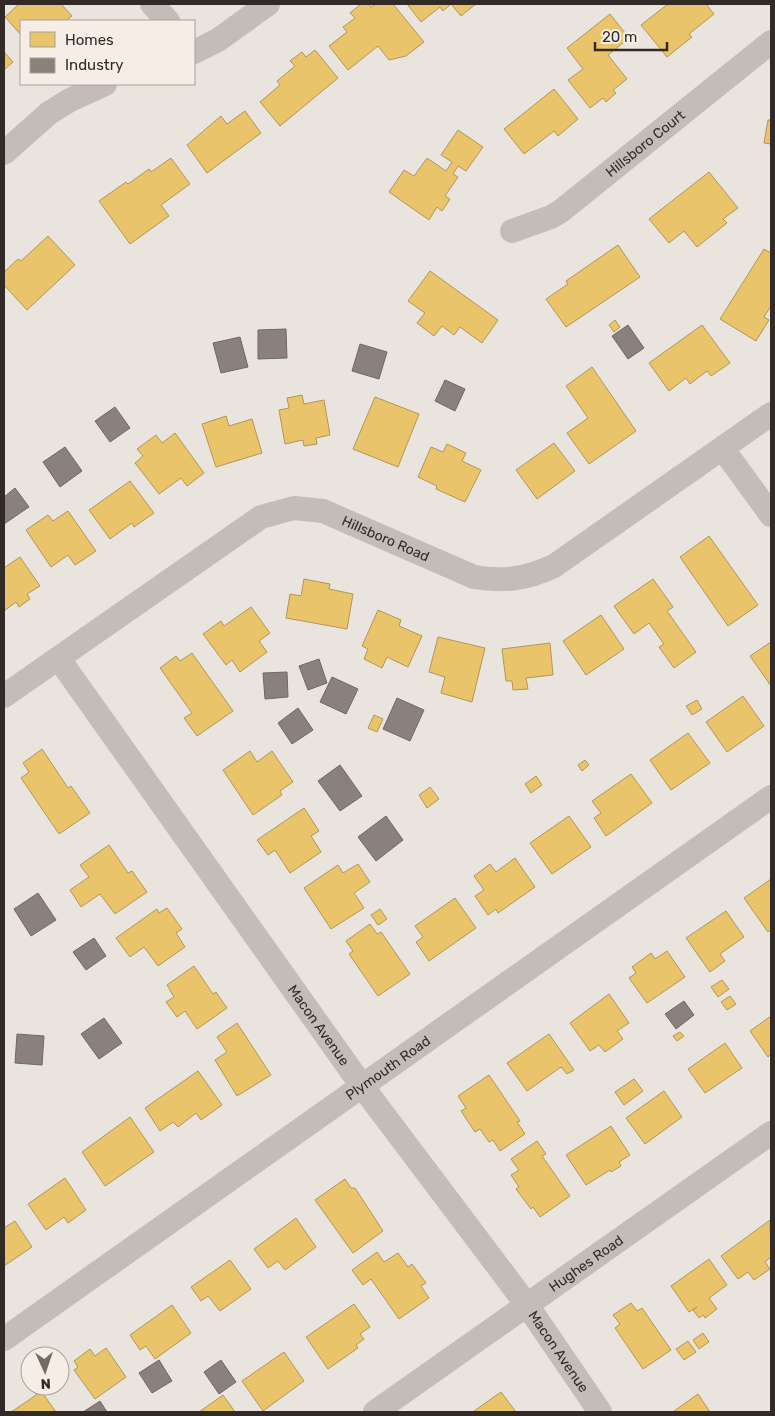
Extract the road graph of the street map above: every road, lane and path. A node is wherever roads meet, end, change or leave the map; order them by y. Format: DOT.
graph roads {
  1 [pos="152,4"];
  2 [pos="268,4"];
  3 [pos="167,20"];
  4 [pos="771,42"];
  5 [pos="195,51"];
  6 [pos="102,85"];
  7 [pos="4,153"];
  8 [pos="512,231"];
  9 [pos="771,414"];
  10 [pos="723,449"];
  11 [pos="771,515"];
  12 [pos="59,659"];
  13 [pos="4,696"];
  14 [pos="771,797"];
  15 [pos="362,1086"];
  16 [pos="771,1133"];
  17 [pos="527,1305"];
  18 [pos="4,1339"];
  19 [pos="375,1412"];
  20 [pos="600,1412"];
  1 -- 3 [label="street"];
  2 -- 5 [label="street"];
  4 -- 8 [label="street, Hillsboro Court"];
  6 -- 7 [label="street"];
  9 -- 10 [label="street, Hillsboro Road"];
  10 -- 11 [label="street"];
  10 -- 12 [label="street, Hillsboro Road"];
  12 -- 13 [label="street, Hillsboro Road"];
  12 -- 15 [label="street, Macon Avenue"];
  14 -- 15 [label="street, Plymouth Road"];
  15 -- 17 [label="street, Macon Avenue"];
  15 -- 18 [label="street, Plymouth Road"];
  16 -- 17 [label="street, Hughes Road"];
  17 -- 19 [label="street, Hughes Road"];
  17 -- 20 [label="street, Macon Avenue"];
}
